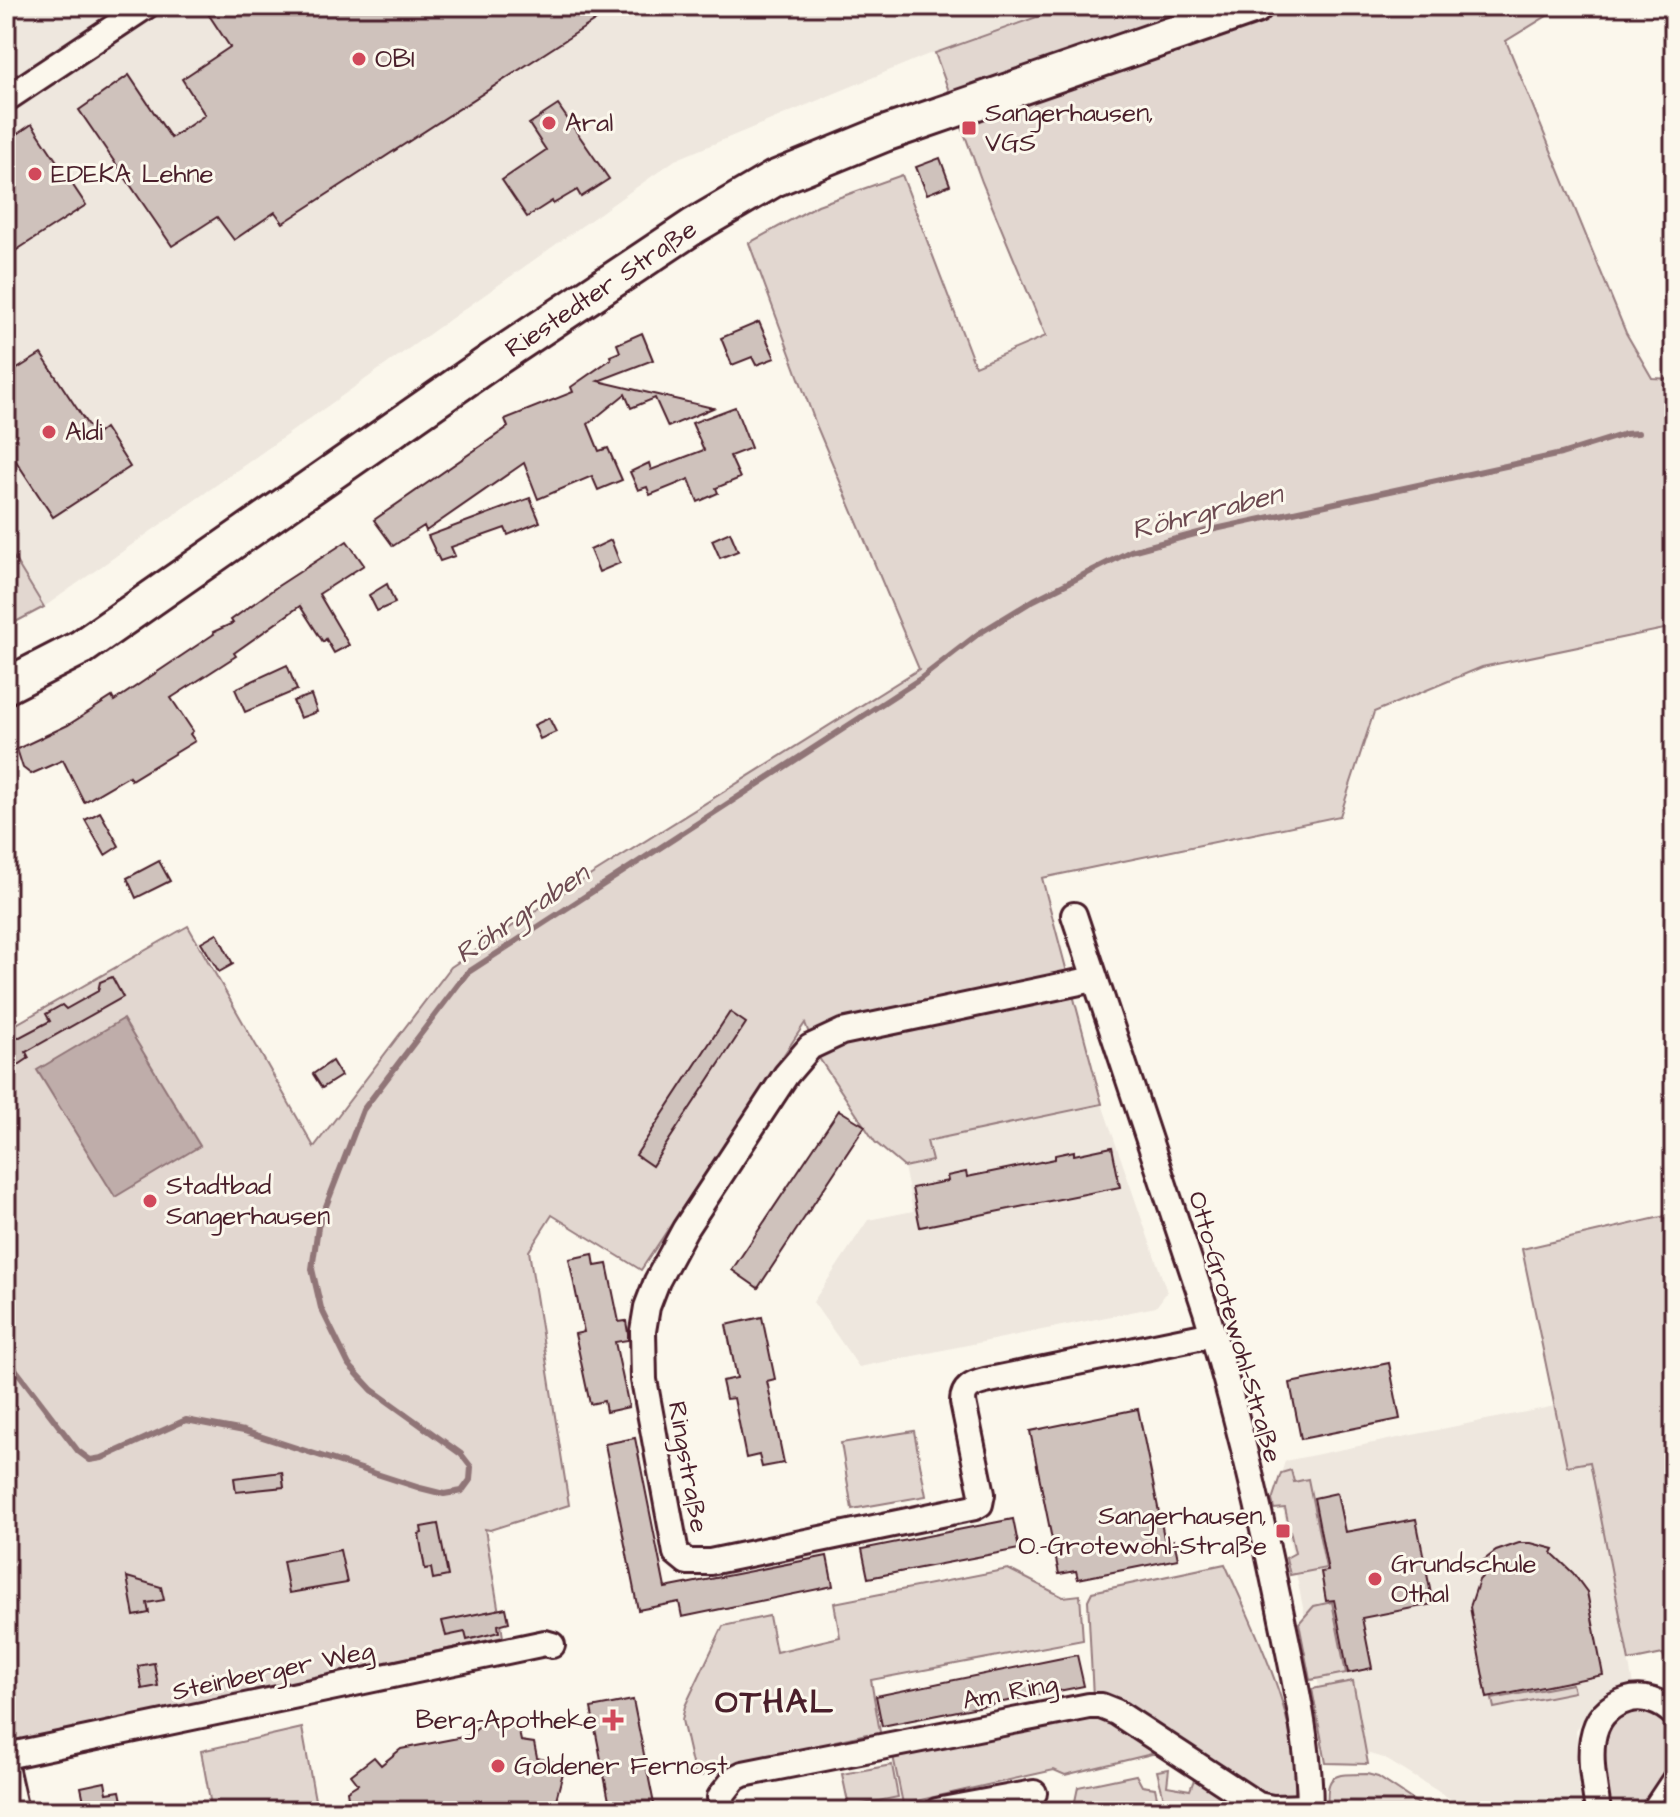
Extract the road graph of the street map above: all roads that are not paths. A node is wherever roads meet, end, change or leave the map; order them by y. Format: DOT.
graph roads {
  1 [pos="146,6"];
  2 [pos="1255,6"];
  3 [pos="6,99"];
  4 [pos="6,686"];
  5 [pos="1074,915"];
  6 [pos="1094,979"];
  7 [pos="1213,1334"];
  8 [pos="552,1645"];
  9 [pos="1674,1714"];
  10 [pos="6,1756"];
  11 [pos="6,1771"];
  12 [pos="1674,1781"];
  13 [pos="1034,1793"];
  14 [pos="720,1808"];
  15 [pos="1310,1809"];
  16 [pos="15,1811"];
  17 [pos="937,1811"];
  18 [pos="1598,1811"];
  19 [pos="1654,1811"];
  1 -- 3 [label="street"];
  2 -- 4 [label="main road, Riestedter Straße"];
  5 -- 6 [label="street, Otto-Grotewohl-Straße"];
  6 -- 7 [label="street, Otto-Grotewohl-Straße"];
  6 -- 7 [label="street, Ringstraße"];
  7 -- 15 [label="street, Otto-Grotewohl-Straße"];
  8 -- 10 [label="street, Steinberger Weg"];
  9 -- 18 [label="street"];
  11 -- 16 [label="street"];
  12 -- 19 [label="street"];
  13 -- 17 [label="street"];
  14 -- 15 [label="street, Am Ring"];
}
